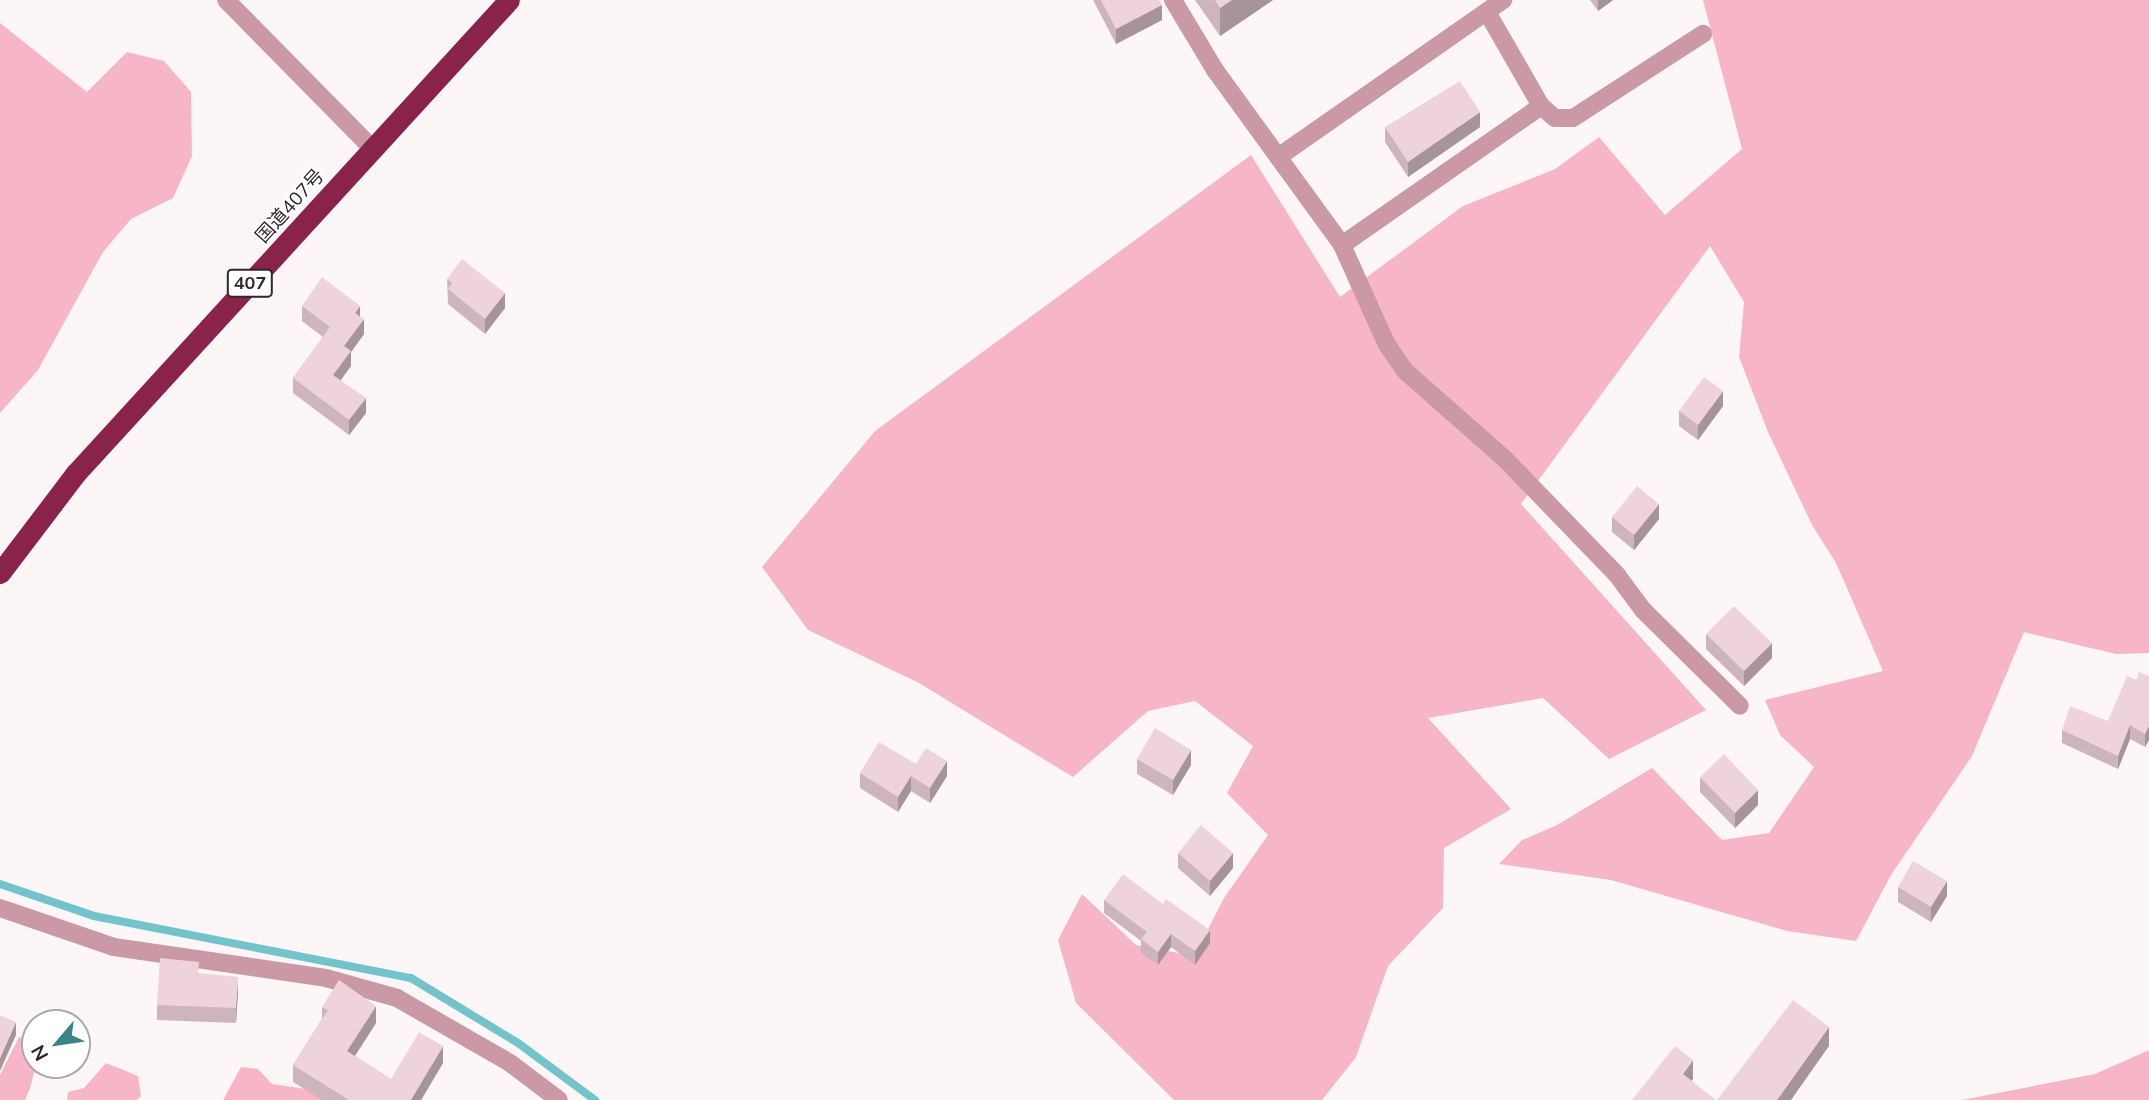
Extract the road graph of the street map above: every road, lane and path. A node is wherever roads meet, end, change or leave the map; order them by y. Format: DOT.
graph roads {
  1 [pos="509,0"];
  2 [pos="1173,0"];
  3 [pos="1503,0"];
  4 [pos="231,2"];
  5 [pos="1487,12"];
  6 [pos="1703,34"];
  7 [pos="1541,106"];
  8 [pos="373,149"];
  9 [pos="1281,155"];
  10 [pos="1342,245"];
  11 [pos="0,573"];
  12 [pos="1740,706"];
  13 [pos="0,908"];
  14 [pos="559,1100"];
  1 -- 8 [label="highway, 国道407号 / 407"];
  2 -- 9 [label="street"];
  3 -- 5 [label="street"];
  4 -- 8 [label="street"];
  5 -- 7 [label="street"];
  5 -- 9 [label="street"];
  6 -- 7 [label="street"];
  7 -- 10 [label="street"];
  8 -- 11 [label="highway, 国道407号 / 407"];
  9 -- 10 [label="street"];
  10 -- 12 [label="street"];
  13 -- 14 [label="street"];
}
